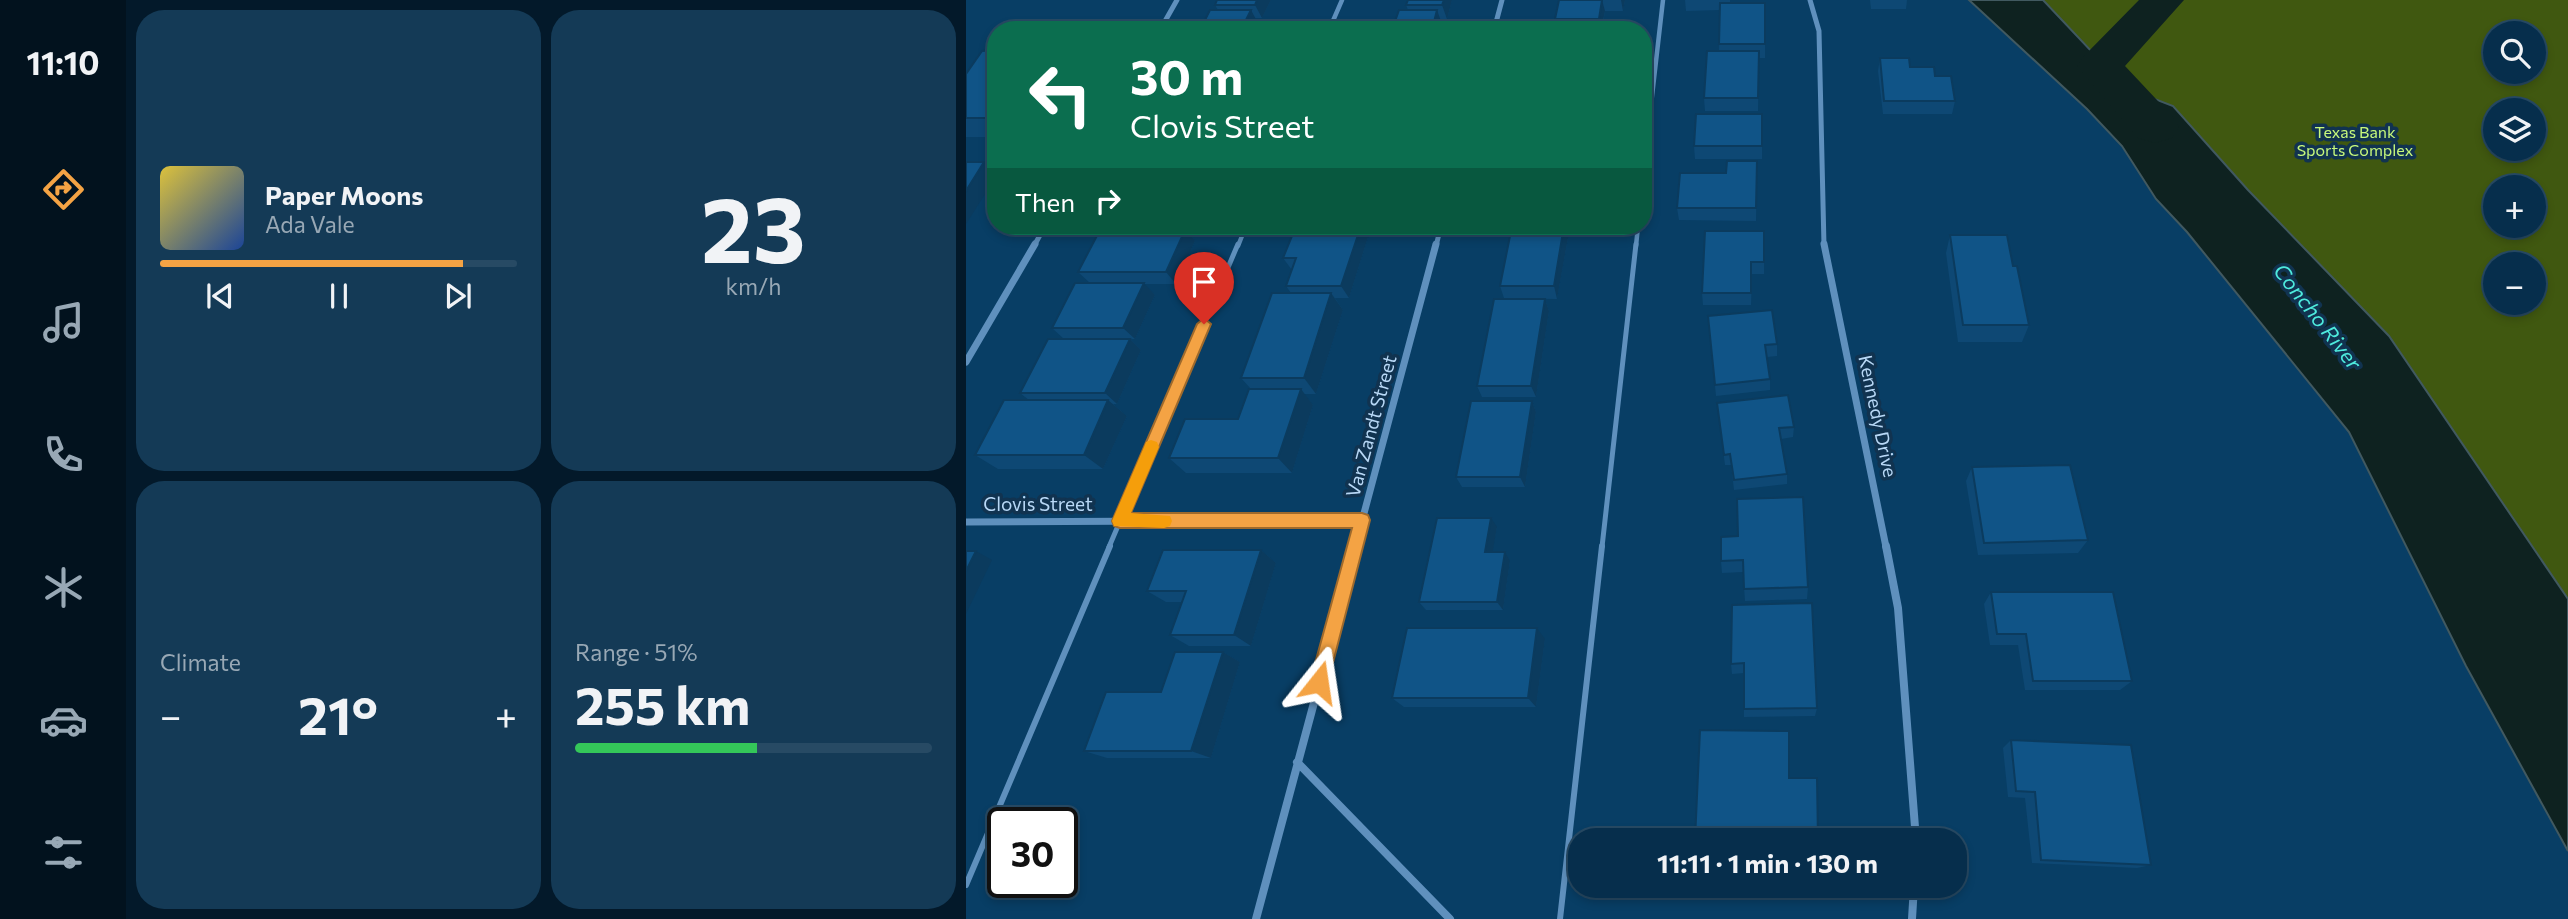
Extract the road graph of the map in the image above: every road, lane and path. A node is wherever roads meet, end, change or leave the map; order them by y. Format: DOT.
graph roads {
  1 [pos="1177,0"];
  2 [pos="1342,0"];
  3 [pos="1502,0"];
  4 [pos="1663,0"];
  5 [pos="1810,0"];
  6 [pos="1165,21"];
  7 [pos="1333,21"];
  8 [pos="1496,21"];
  9 [pos="1652,96"];
  10 [pos="1040,235"];
  11 [pos="1242,235"];
  12 [pos="1439,235"];
  13 [pos="1637,235"];
  14 [pos="966,362"];
  15 [pos="1362,520"];
  16 [pos="1120,521"];
  17 [pos="966,522"];
  18 [pos="1297,762"];
  19 [pos="1915,828"];
  20 [pos="966,885"];
  21 [pos="1913,898"];
  22 [pos="1256,919"];
  23 [pos="1450,919"];
  24 [pos="1560,919"];
  25 [pos="1912,919"];
  1 -- 6 [label="street"];
  2 -- 7 [label="lane"];
  3 -- 8 [label="street"];
  4 -- 9 [label="lane"];
  5 -- 19 [label="street, Kennedy Drive"];
  10 -- 14 [label="street"];
  11 -- 16 [label="lane"];
  12 -- 15 [label="street, Van Zandt Street"];
  13 -- 24 [label="lane"];
  15 -- 16 [label="street, Clovis Street"];
  15 -- 18 [label="street, Van Zandt Street"];
  16 -- 17 [label="street, Clovis Street"];
  16 -- 20 [label="lane"];
  18 -- 22 [label="street, Van Zandt Street"];
  18 -- 23 [label="street"];
  21 -- 25 [label="street"];
}
